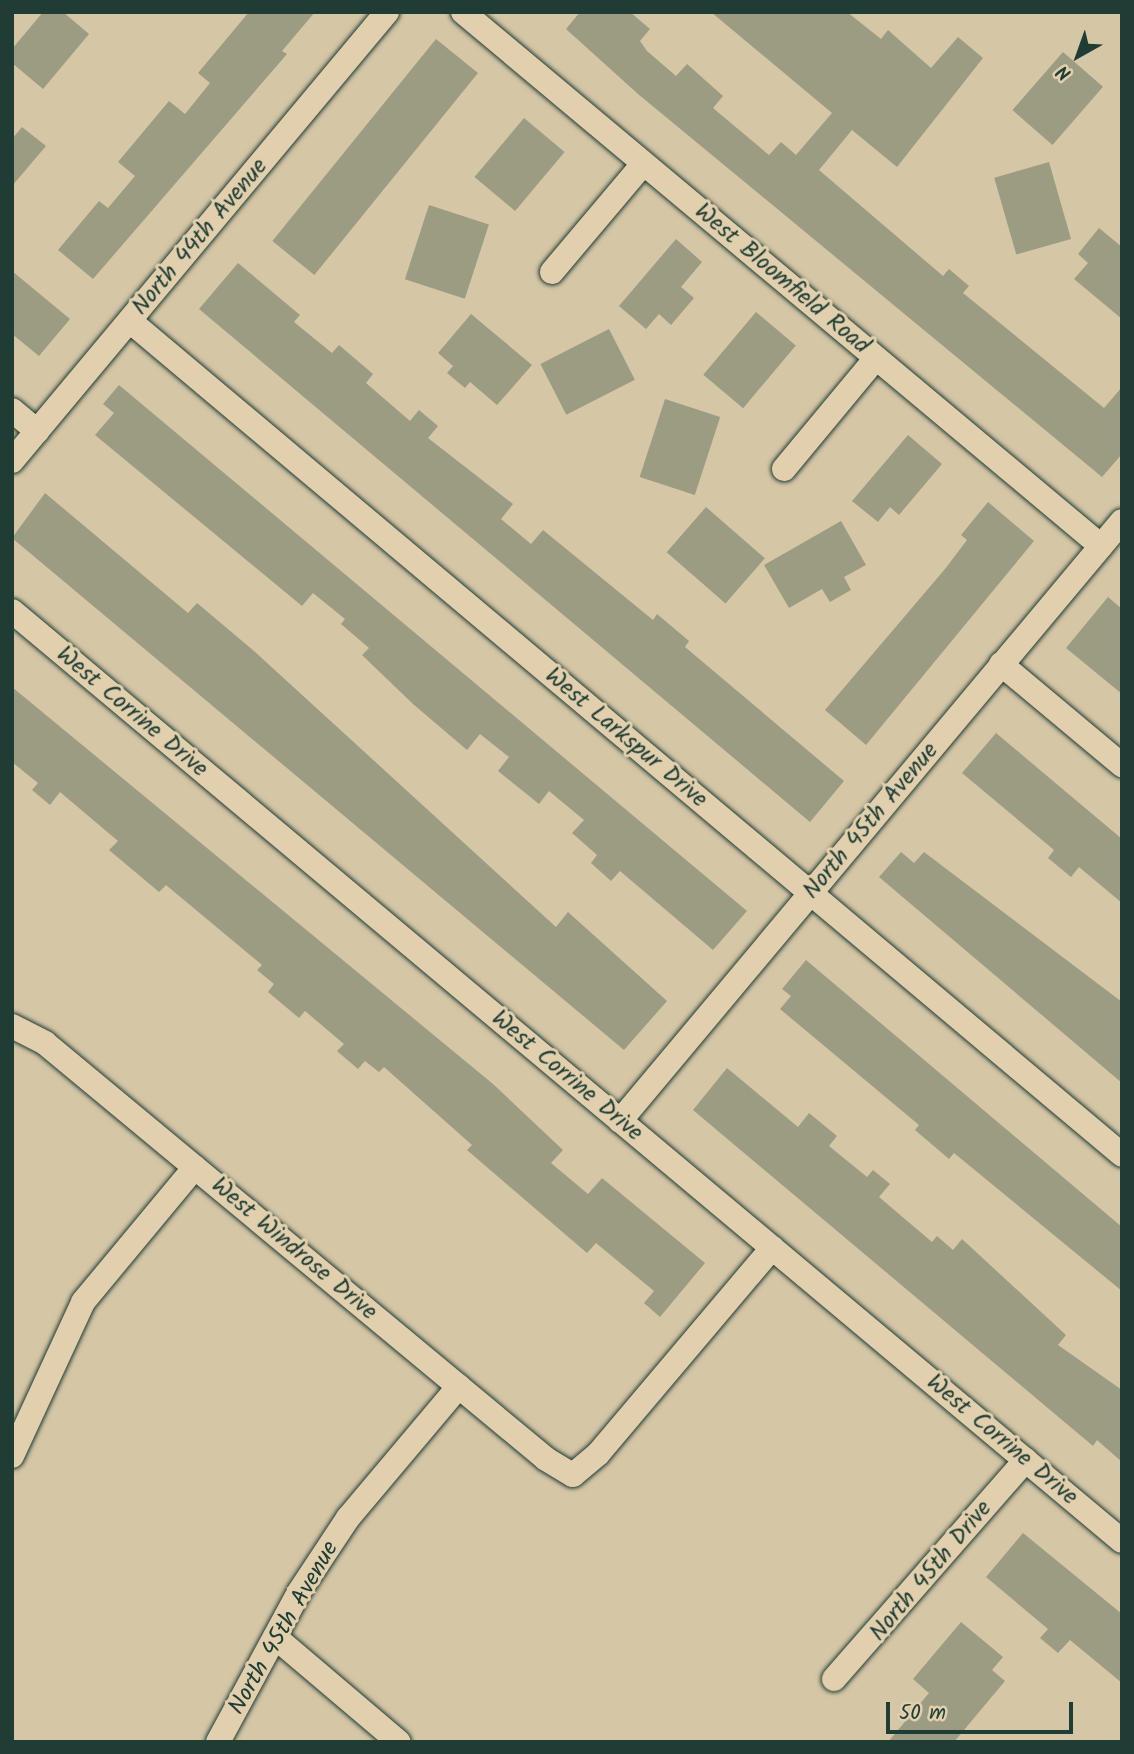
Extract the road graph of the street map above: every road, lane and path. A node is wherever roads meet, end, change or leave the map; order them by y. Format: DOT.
graph roads {
  1 [pos="387,12"];
  2 [pos="463,12"];
  3 [pos="643,164"];
  4 [pos="552,272"];
  5 [pos="130,321"];
  6 [pos="876,358"];
  7 [pos="12,410"];
  8 [pos="37,431"];
  9 [pos="12,461"];
  10 [pos="784,469"];
  11 [pos="1122,521"];
  12 [pos="1101,546"];
  13 [pos="12,611"];
  14 [pos="1001,664"];
  15 [pos="1122,765"];
  16 [pos="811,893"];
  17 [pos="12,1026"];
  18 [pos="620,1121"];
  19 [pos="1122,1155"];
  20 [pos="195,1167"];
  21 [pos="772,1248"];
  22 [pos="458,1386"];
  23 [pos="12,1456"];
  24 [pos="1026,1460"];
  25 [pos="1122,1541"];
  26 [pos="275,1637"];
  27 [pos="834,1679"];
  28 [pos="218,1742"];
  29 [pos="399,1742"];
  1 -- 5 [label="street, North 44th Avenue"];
  2 -- 3 [label="street, West Bloomfield Road"];
  3 -- 4 [label="street"];
  3 -- 6 [label="street, West Bloomfield Road"];
  5 -- 8 [label="street, North 44th Avenue"];
  5 -- 16 [label="street, West Larkspur Drive"];
  6 -- 10 [label="street"];
  6 -- 12 [label="street, West Bloomfield Road"];
  7 -- 8 [label="street"];
  8 -- 9 [label="street, North 44th Avenue"];
  11 -- 12 [label="street, North 45th Avenue"];
  12 -- 14 [label="street, North 45th Avenue"];
  13 -- 18 [label="street, West Corrine Drive"];
  14 -- 15 [label="street"];
  14 -- 16 [label="street, North 45th Avenue"];
  16 -- 18 [label="street, North 45th Avenue"];
  16 -- 19 [label="street, West Larkspur Drive"];
  17 -- 20 [label="street, West Windrose Drive"];
  18 -- 21 [label="street, West Corrine Drive"];
  20 -- 22 [label="street, West Windrose Drive"];
  20 -- 23 [label="street"];
  21 -- 22 [label="street, West Windrose Drive"];
  21 -- 24 [label="street, West Corrine Drive"];
  22 -- 26 [label="street, North 45th Avenue"];
  24 -- 25 [label="street, West Corrine Drive"];
  24 -- 27 [label="street, North 45th Drive"];
  26 -- 28 [label="street, North 45th Avenue"];
  26 -- 29 [label="street"];
}
